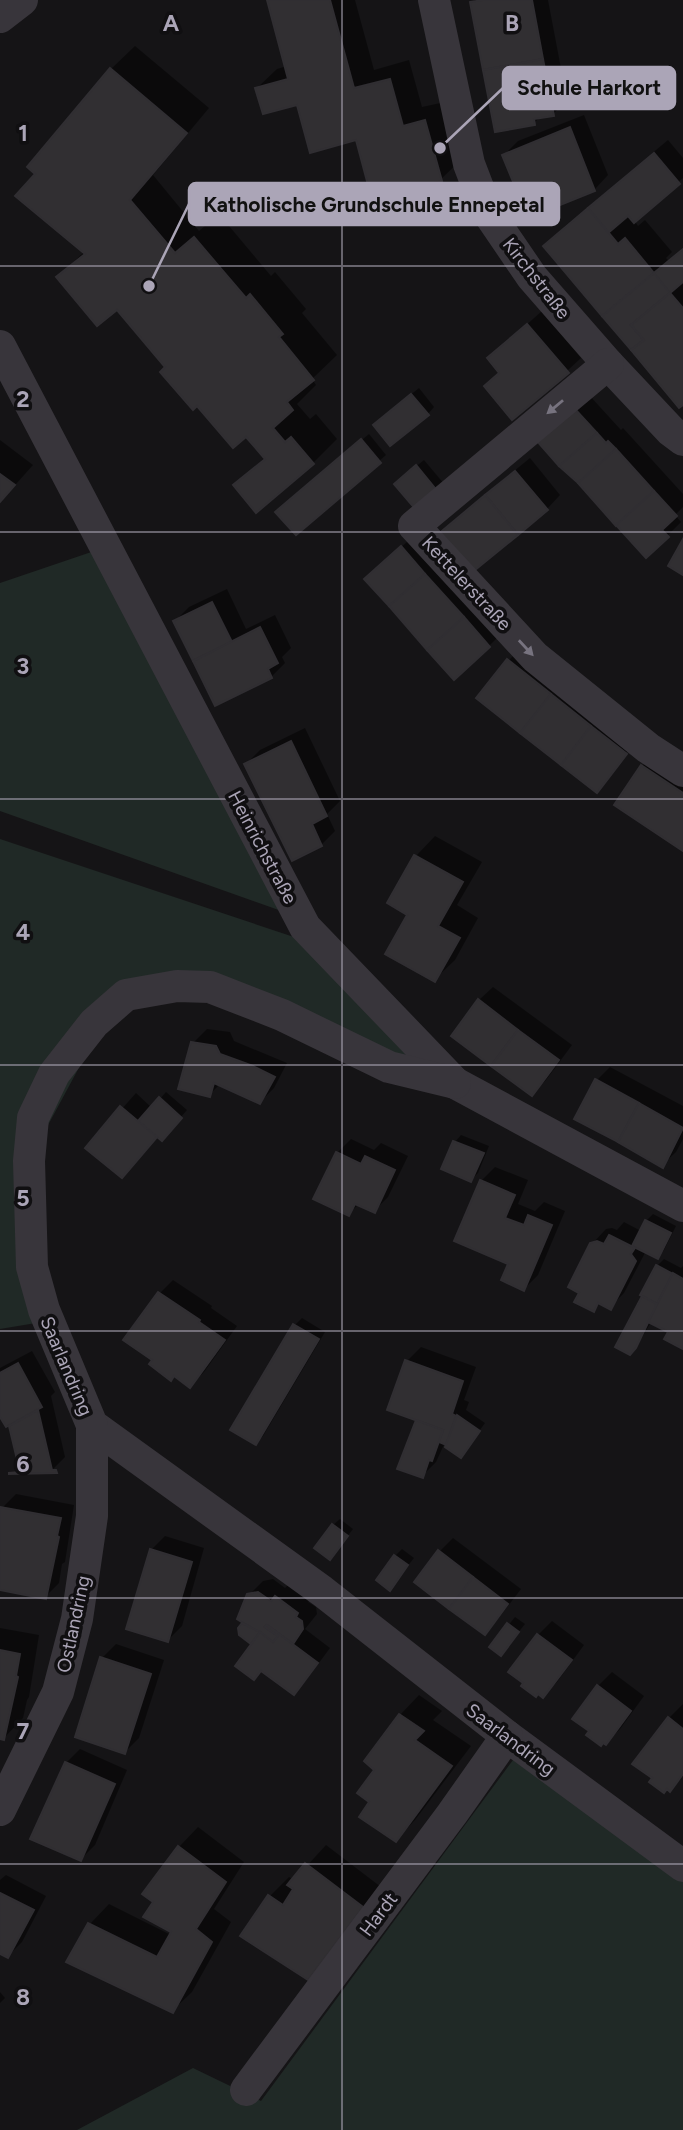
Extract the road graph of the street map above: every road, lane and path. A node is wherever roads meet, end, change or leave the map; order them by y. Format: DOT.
graph roads {
  1 [pos="22,0"];
  2 [pos="434,0"];
  3 [pos="0,17"];
  4 [pos="0,346"];
  5 [pos="608,364"];
  6 [pos="683,440"];
  7 [pos="683,771"];
  8 [pos="455,1083"];
  9 [pos="683,1206"];
  10 [pos="92,1424"];
  11 [pos="506,1737"];
  12 [pos="0,1810"];
  13 [pos="683,1866"];
  14 [pos="246,2090"];
  1 -- 3 [label="street"];
  2 -- 5 [label="street, Kirchstraße"];
  4 -- 8 [label="street, Heinrichstraße"];
  5 -- 6 [label="street, Kirchstraße"];
  5 -- 7 [label="street, Kettelerstraße, one-way"];
  8 -- 9 [label="street, Heinrichstraße"];
  8 -- 10 [label="street, Saarlandring"];
  10 -- 11 [label="street, Saarlandring"];
  10 -- 12 [label="street, Ostlandring"];
  11 -- 13 [label="street, Saarlandring"];
  11 -- 14 [label="street, Hardt"];
}
